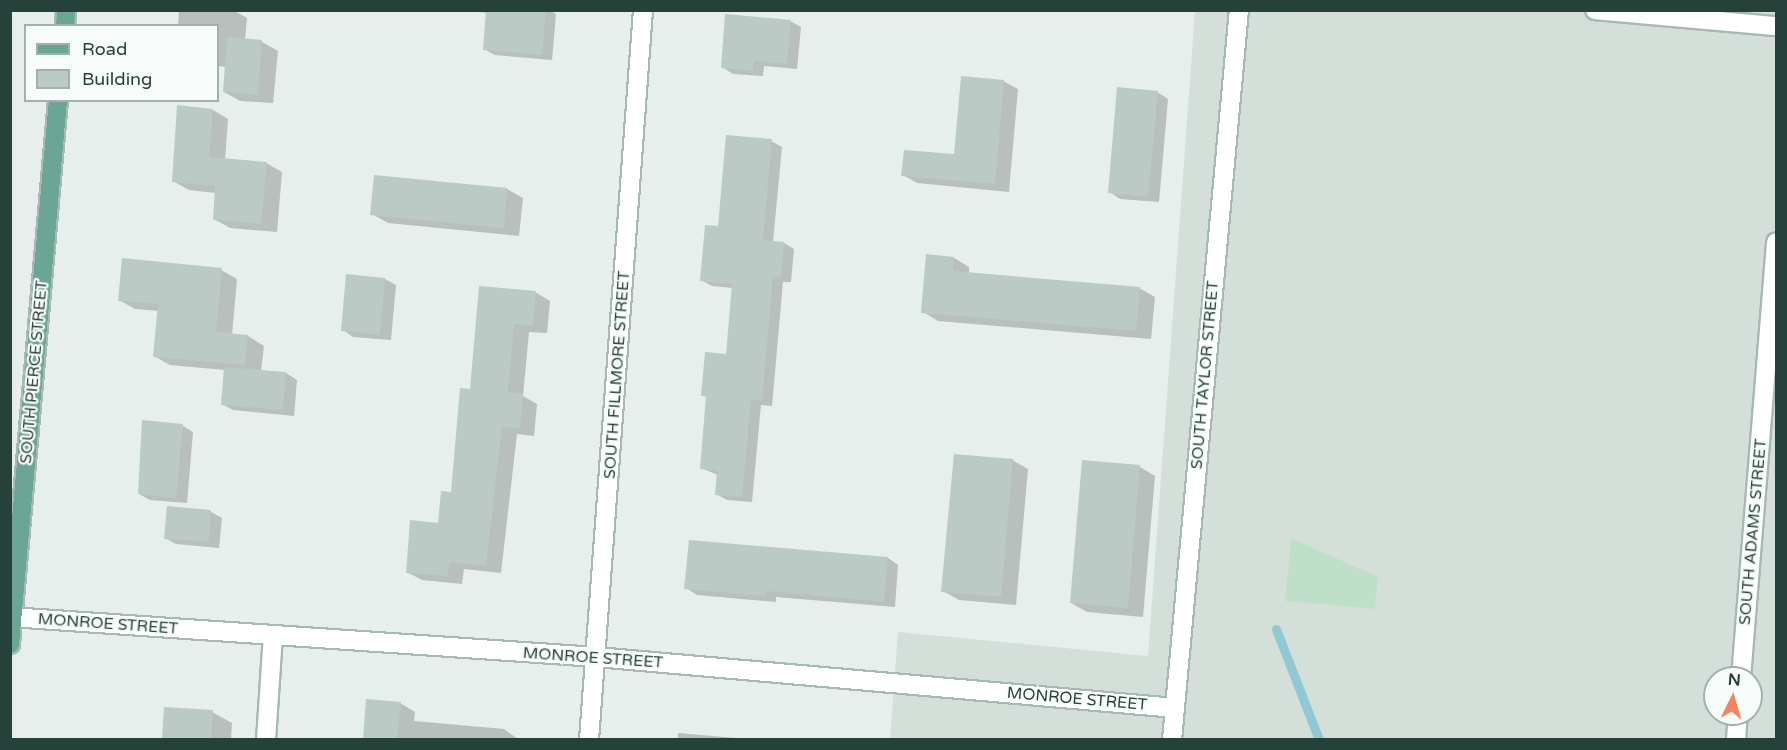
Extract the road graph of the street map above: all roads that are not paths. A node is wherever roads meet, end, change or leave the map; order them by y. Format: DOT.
graph roads {
  1 [pos="643,10"];
  2 [pos="1239,10"];
  3 [pos="1594,10"];
  4 [pos="1776,26"];
  5 [pos="58,102"];
  6 [pos="1776,242"];
  7 [pos="12,617"];
  8 [pos="273,635"];
  9 [pos="10,644"];
  10 [pos="596,657"];
  11 [pos="1742,666"];
  12 [pos="1174,708"];
  13 [pos="266,740"];
  14 [pos="589,740"];
  15 [pos="1172,740"];
  1 -- 10 [label="street, SOUTH FILLMORE STREET"];
  2 -- 12 [label="street, SOUTH TAYLOR STREET"];
  3 -- 4 [label="street"];
  5 -- 7 [label="main road, SOUTH PIERCE STREET"];
  6 -- 11 [label="street, SOUTH ADAMS STREET"];
  7 -- 8 [label="street, MONROE STREET"];
  7 -- 9 [label="main road, SOUTH PIERCE STREET"];
  8 -- 10 [label="street, MONROE STREET"];
  8 -- 13 [label="street"];
  10 -- 12 [label="street, MONROE STREET"];
  10 -- 14 [label="street, SOUTH FILLMORE STREET"];
  12 -- 15 [label="street, SOUTH TAYLOR STREET"];
}
